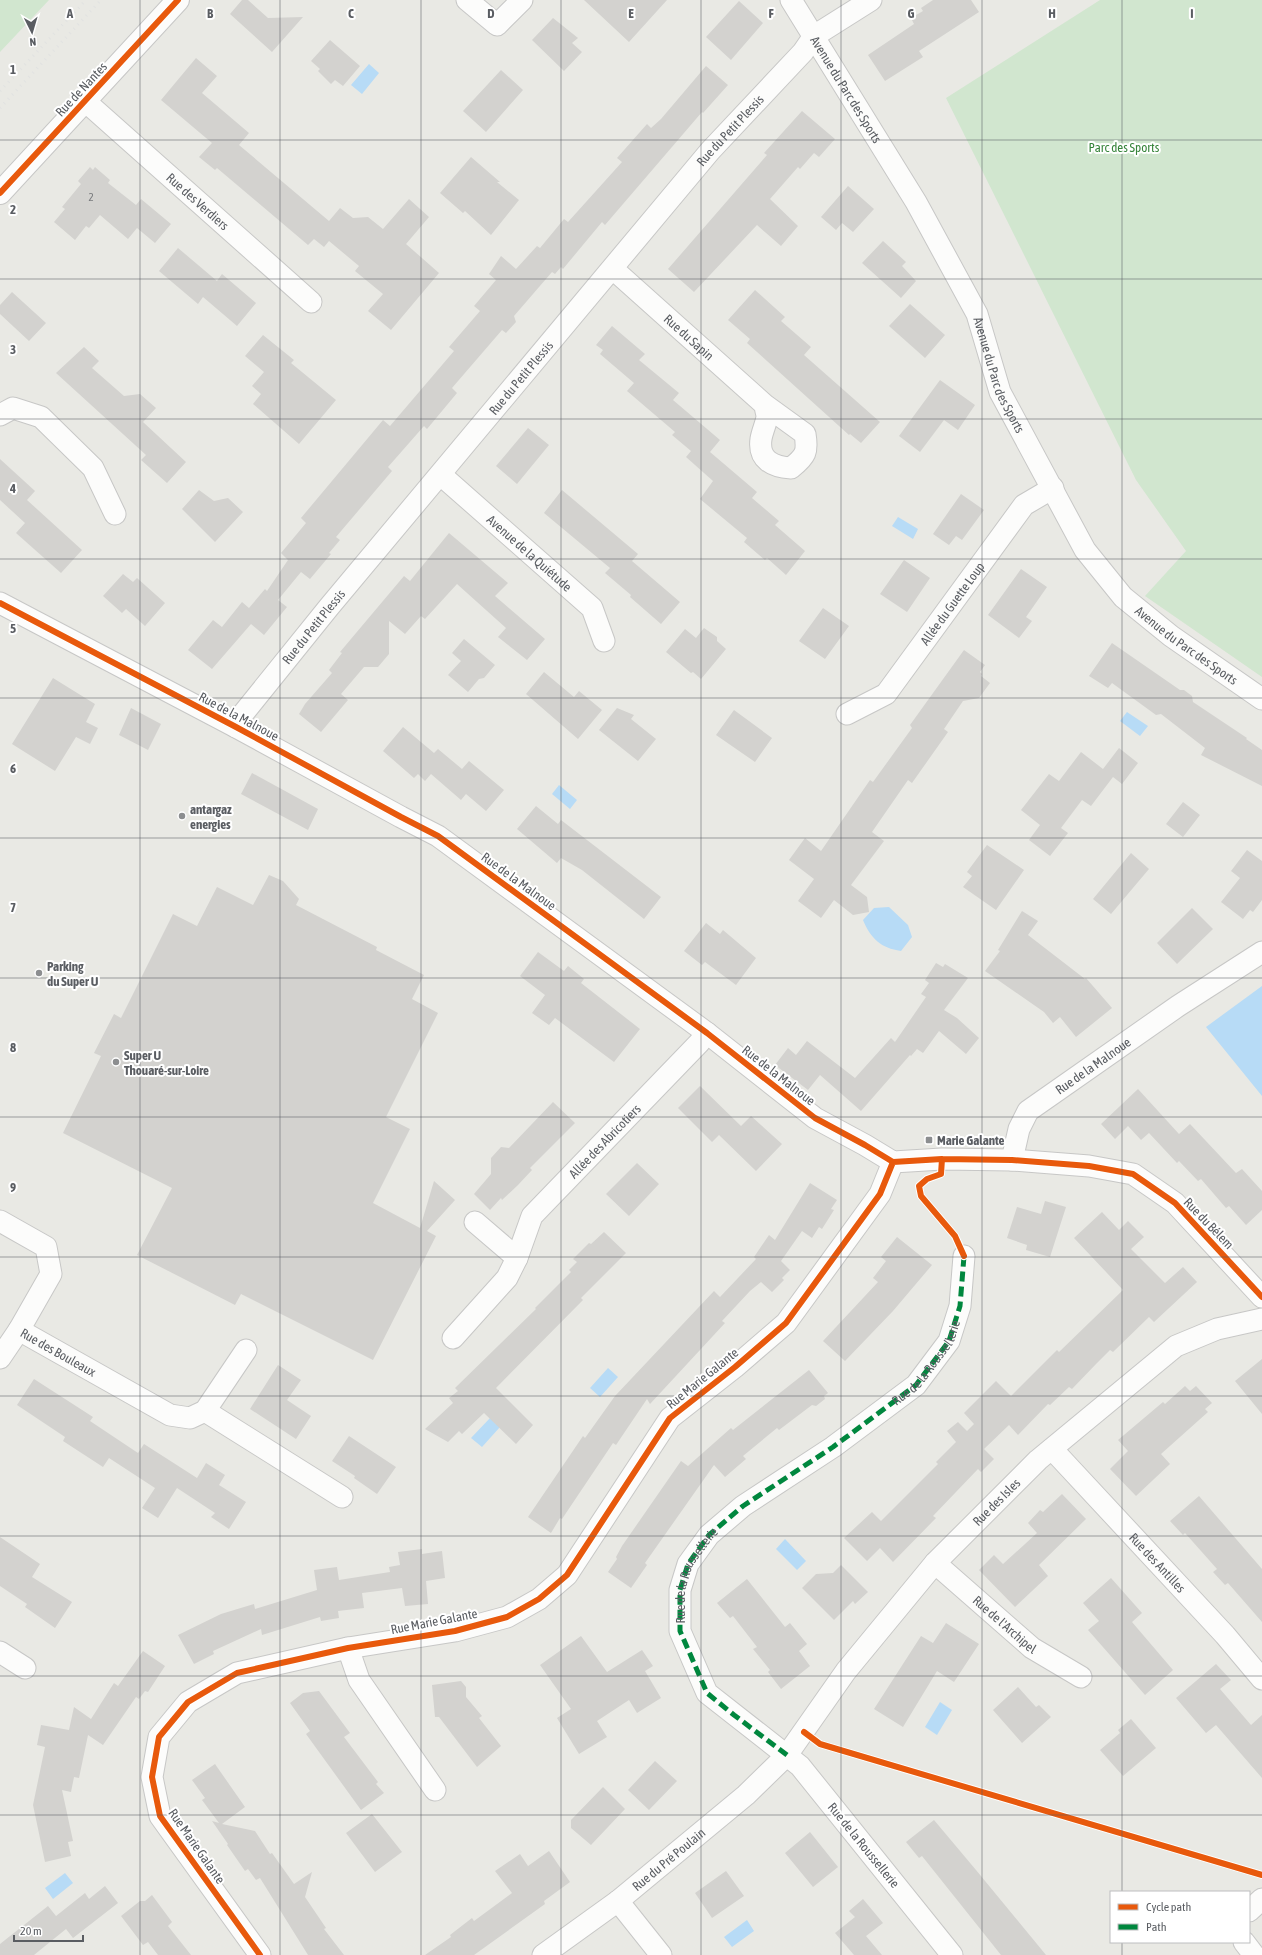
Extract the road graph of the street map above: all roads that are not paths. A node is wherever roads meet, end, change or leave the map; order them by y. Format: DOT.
graph roads {
  1 [pos="178,0"];
  2 [pos="467,0"];
  3 [pos="522,0"];
  4 [pos="791,0"];
  5 [pos="871,0"];
  6 [pos="814,36"];
  7 [pos="85,101"];
  8 [pos="0,193"];
  9 [pos="613,269"];
  10 [pos="311,302"];
  11 [pos="765,405"];
  12 [pos="0,415"];
  13 [pos="441,475"];
  14 [pos="1053,488"];
  15 [pos="115,514"];
  16 [pos="0,603"];
  17 [pos="604,641"];
  18 [pos="1262,699"];
  19 [pos="847,714"];
  20 [pos="236,727"];
  21 [pos="1262,952"];
  22 [pos="707,1033"];
  23 [pos="1012,1160"];
  24 [pos="893,1162"];
  25 [pos="0,1221"];
  26 [pos="475,1222"];
  27 [pos="964,1256"];
  28 [pos="517,1258"];
  29 [pos="1262,1297"];
  30 [pos="1262,1319"];
  31 [pos="19,1330"];
  32 [pos="453,1338"];
  33 [pos="246,1350"];
  34 [pos="0,1358"];
  35 [pos="205,1411"];
  36 [pos="1052,1448"];
  37 [pos="342,1497"];
  38 [pos="935,1563"];
  39 [pos="348,1648"];
  40 [pos="0,1652"];
  41 [pos="25,1668"];
  42 [pos="1081,1677"];
  43 [pos="1262,1679"];
  44 [pos="787,1755"];
  45 [pos="435,1790"];
  46 [pos="1262,1899"];
  47 [pos="618,1901"];
  48 [pos="1250,1910"];
  49 [pos="1245,1943"];
  50 [pos="260,1955"];
  51 [pos="543,1955"];
  52 [pos="661,1955"];
  53 [pos="952,1955"];
  54 [pos="1254,1955"];
  1 -- 7 [label="street, Rue de Nantes"];
  2 -- 3 [label="street"];
  4 -- 6 [label="street, Avenue du Parc des Sports"];
  5 -- 6 [label="street"];
  6 -- 9 [label="street, Rue du Petit Plessis"];
  6 -- 14 [label="street, Avenue du Parc des Sports"];
  7 -- 8 [label="street, Rue de Nantes"];
  7 -- 10 [label="street, Rue des Verdiers"];
  9 -- 11 [label="street, Rue du Sapin"];
  9 -- 13 [label="street, Rue du Petit Plessis"];
  12 -- 15 [label="street"];
  13 -- 17 [label="street, Avenue de la Quiétude"];
  13 -- 20 [label="street, Rue du Petit Plessis"];
  14 -- 18 [label="street, Avenue du Parc des Sports"];
  14 -- 19 [label="street, Allée du Guette Loup"];
  16 -- 20 [label="street, Rue de la Malnoue"];
  20 -- 22 [label="street, Rue de la Malnoue"];
  21 -- 23 [label="street, Rue de la Malnoue"];
  22 -- 24 [label="street, Rue de la Malnoue"];
  22 -- 28 [label="street, Allée des Abricotiers"];
  23 -- 24 [label="street"];
  23 -- 29 [label="street, Rue du Bélem"];
  24 -- 39 [label="street, Rue Marie Galante"];
  25 -- 31 [label="street, Rue des Bouleaux"];
  26 -- 28 [label="street"];
  27 -- 44 [label="street, Rue de la Roussellerie"];
  28 -- 32 [label="street, Allée des Abricotiers"];
  30 -- 36 [label="street, Rue des Isles"];
  31 -- 34 [label="street"];
  31 -- 35 [label="street, Rue des Bouleaux"];
  33 -- 35 [label="street"];
  35 -- 37 [label="street"];
  36 -- 38 [label="street, Rue des Isles"];
  36 -- 43 [label="street, Rue des Antilles"];
  38 -- 42 [label="street, Rue de l'Archipel"];
  38 -- 44 [label="street, Rue des Isles"];
  39 -- 45 [label="street"];
  39 -- 50 [label="street, Rue Marie Galante"];
  40 -- 41 [label="street"];
  44 -- 47 [label="street, Rue du Pré Poulain"];
  44 -- 53 [label="street, Rue de la Roussellerie"];
  46 -- 48 [label="street"];
  47 -- 51 [label="street, Rue du Pré Poulain"];
  47 -- 52 [label="street"];
  49 -- 54 [label="street"];
}
